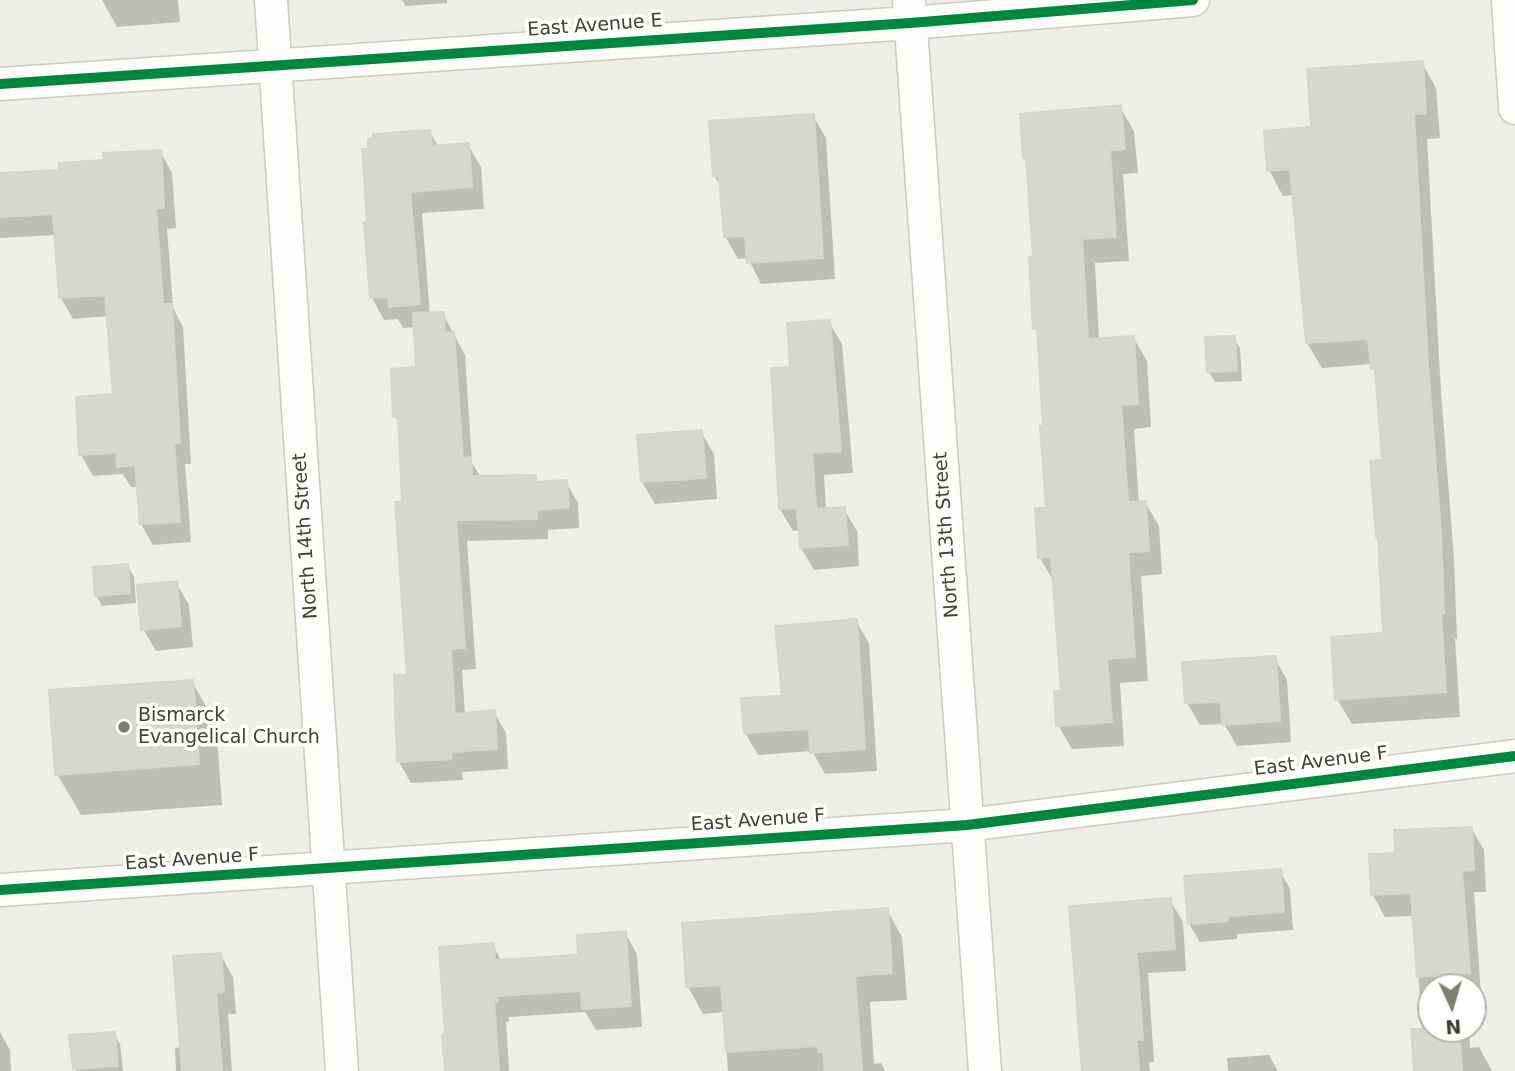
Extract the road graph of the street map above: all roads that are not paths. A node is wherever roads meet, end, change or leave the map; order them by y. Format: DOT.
graph roads {
  1 [pos="271,0"];
  2 [pos="1193,0"];
  3 [pos="1508,0"];
  4 [pos="909,11"];
  5 [pos="275,65"];
  6 [pos="0,84"];
  7 [pos="1515,108"];
  8 [pos="1515,756"];
  9 [pos="967,825"];
  10 [pos="328,868"];
  11 [pos="0,890"];
  12 [pos="342,1071"];
  13 [pos="985,1071"];
  1 -- 5 [label="street, North 14th Street"];
  2 -- 4 [label="street, East Avenue E"];
  3 -- 7 [label="street"];
  4 -- 5 [label="street, East Avenue E"];
  4 -- 9 [label="street, North 13th Street"];
  5 -- 6 [label="street, East Avenue E"];
  5 -- 10 [label="street, North 14th Street"];
  8 -- 9 [label="street, East Avenue F"];
  9 -- 10 [label="street, East Avenue F"];
  9 -- 13 [label="street, North 13th Street"];
  10 -- 11 [label="street, East Avenue F"];
  10 -- 12 [label="street, North 14th Street"];
}
